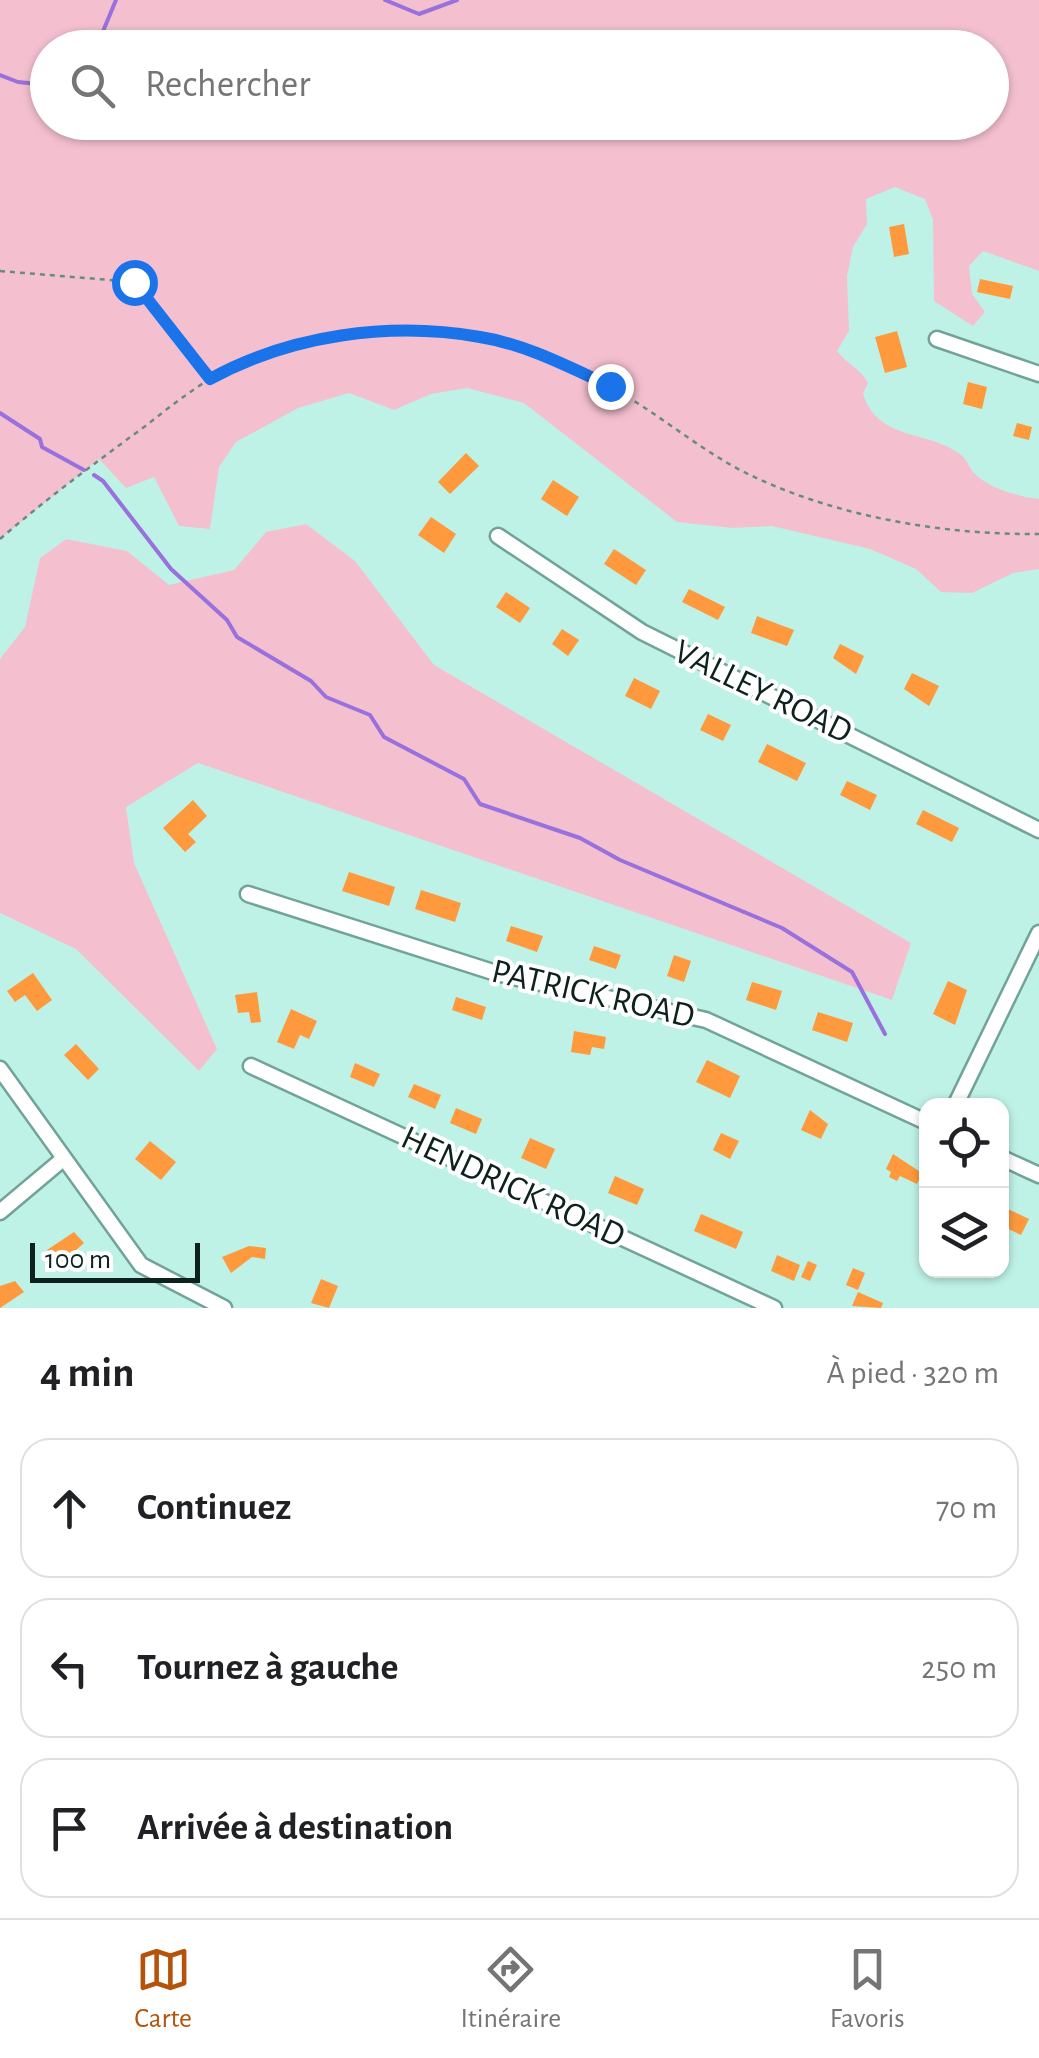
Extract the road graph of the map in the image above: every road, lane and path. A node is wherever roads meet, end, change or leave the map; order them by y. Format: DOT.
graph roads {
  1 [pos="0,270"];
  2 [pos="937,338"];
  3 [pos="1039,374"];
  4 [pos="210,379"];
  5 [pos="1039,534"];
  6 [pos="498,536"];
  7 [pos="0,539"];
  8 [pos="1039,830"];
  9 [pos="248,894"];
  10 [pos="1039,933"];
  11 [pos="252,1066"];
  12 [pos="0,1070"];
  13 [pos="959,1098"];
  14 [pos="919,1119"];
  15 [pos="62,1159"];
  16 [pos="1009,1161"];
  17 [pos="1039,1175"];
  18 [pos="0,1212"];
  19 [pos="224,1308"];
  20 [pos="774,1308"];
  1 -- 4 [label="path"];
  2 -- 3 [label="street"];
  4 -- 5 [label="path"];
  4 -- 7 [label="path"];
  6 -- 8 [label="street, VALLEY ROAD"];
  9 -- 14 [label="street, PATRICK ROAD"];
  10 -- 13 [label="street"];
  11 -- 20 [label="street, HENDRICK ROAD"];
  12 -- 15 [label="street"];
  15 -- 18 [label="street"];
  15 -- 19 [label="street"];
  16 -- 17 [label="street"];
}
